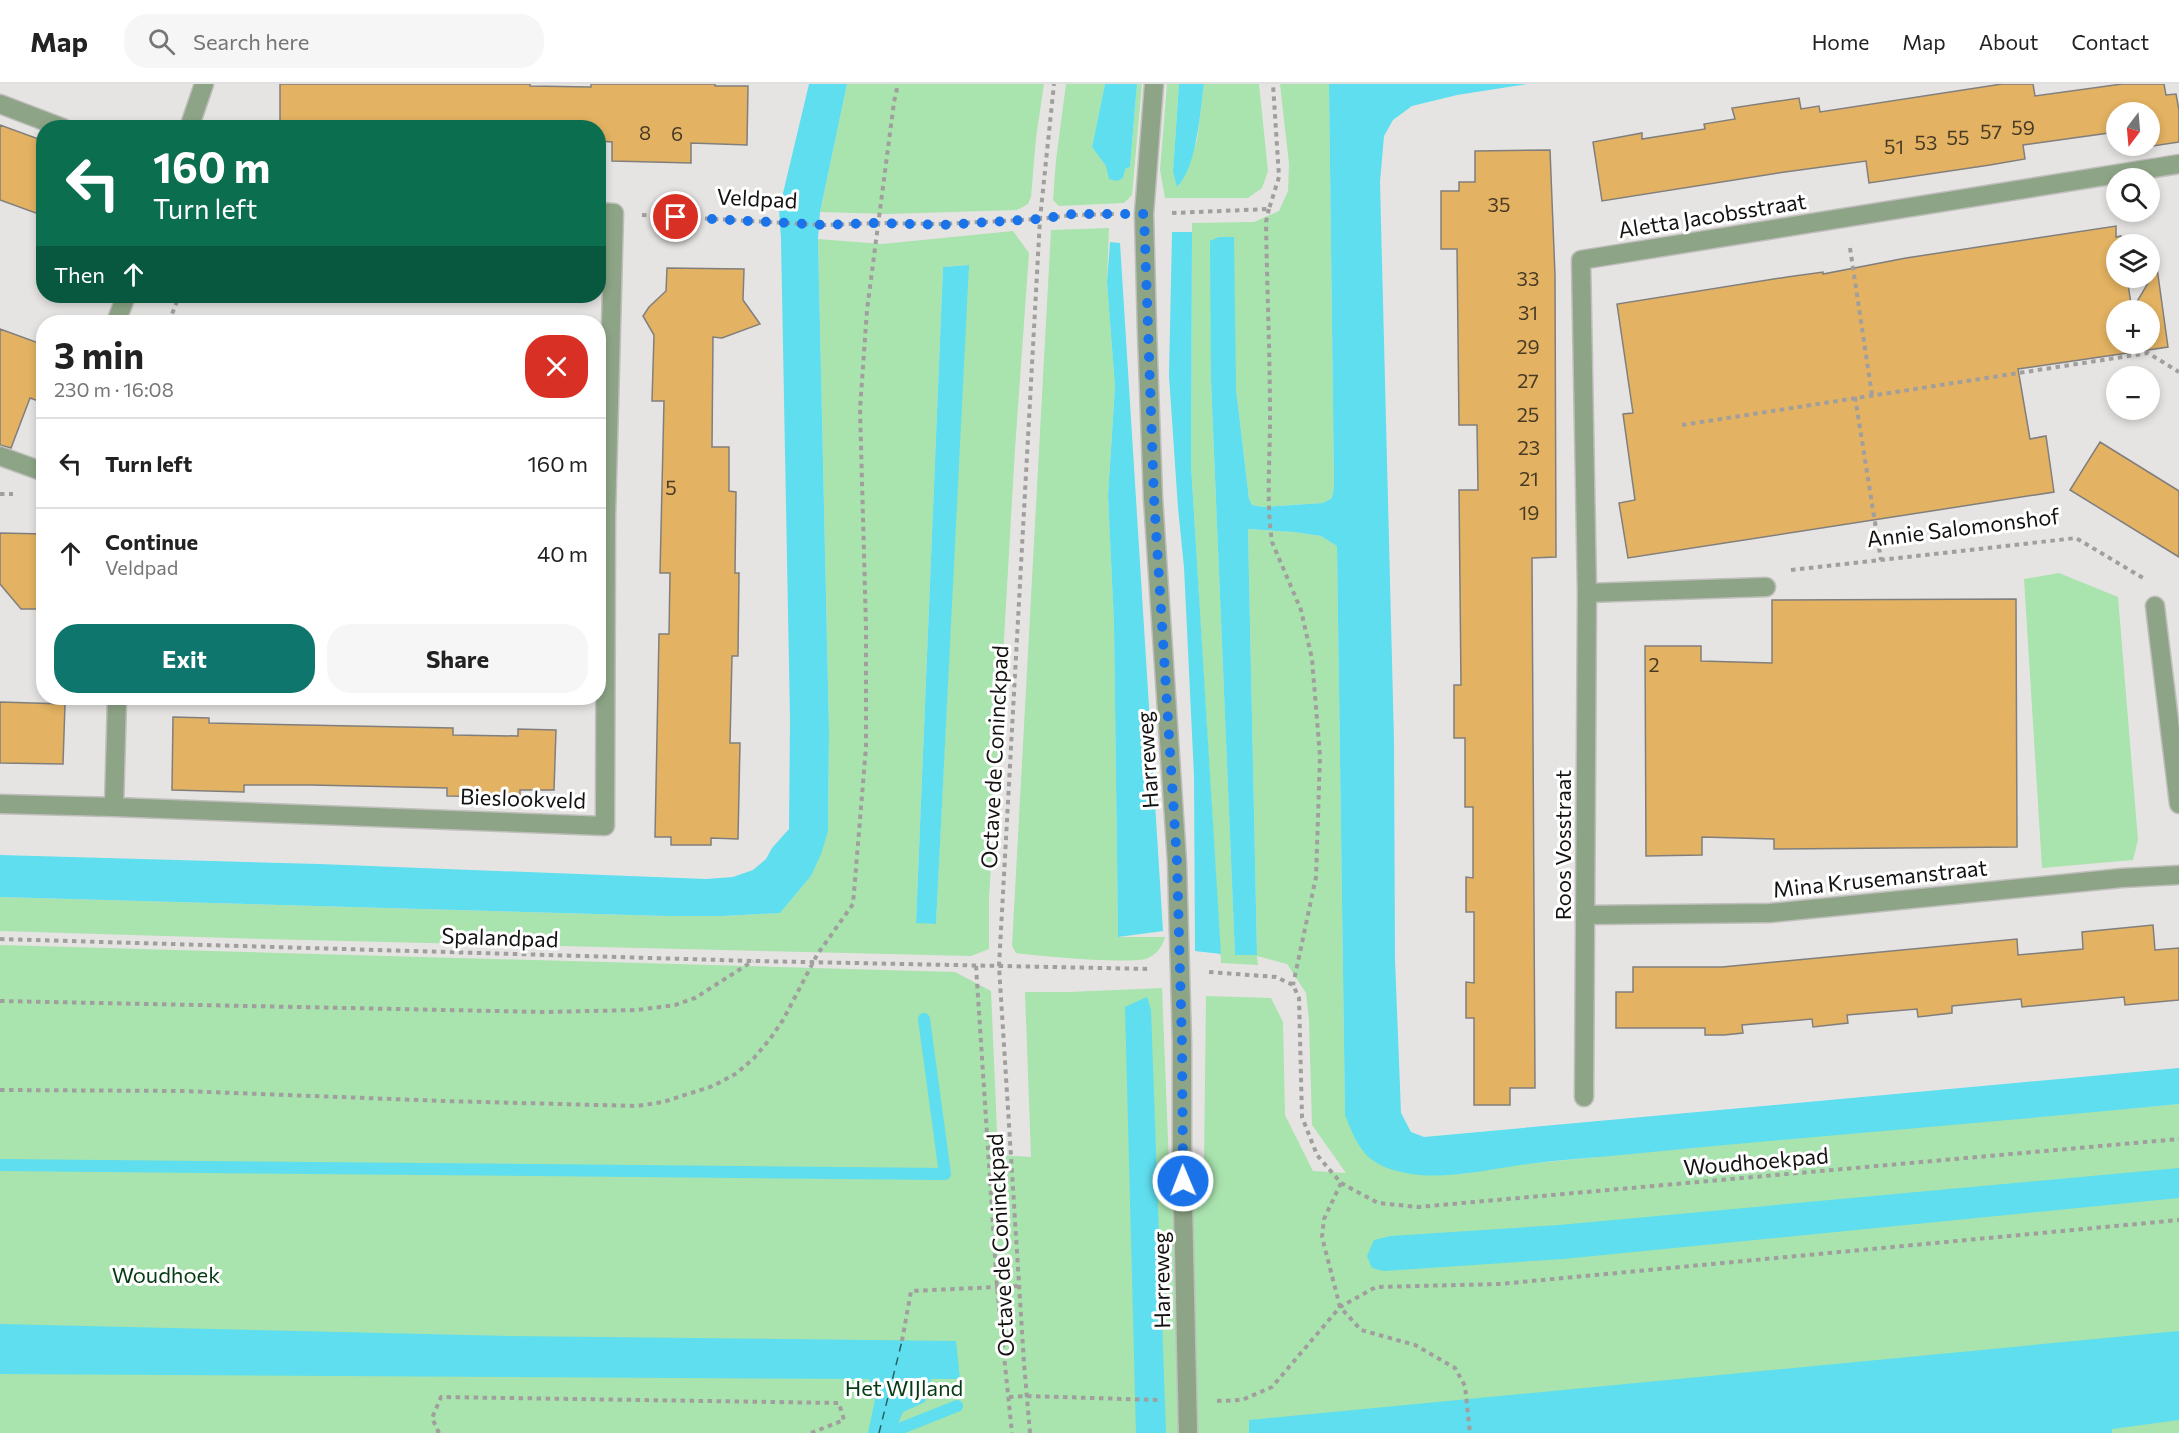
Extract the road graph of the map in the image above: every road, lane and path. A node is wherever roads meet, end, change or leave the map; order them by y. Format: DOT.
graph roads {
  1 [pos="204,84"];
  2 [pos="898,84"];
  3 [pos="1054,84"];
  4 [pos="1154,84"];
  5 [pos="1273,84"];
  6 [pos="0,104"];
  7 [pos="42,120"];
  8 [pos="192,120"];
  9 [pos="2179,164"];
  10 [pos="1269,209"];
  11 [pos="606,213"];
  12 [pos="1144,214"];
  13 [pos="1855,216"];
  14 [pos="1040,219"];
  15 [pos="877,223"];
  16 [pos="2179,372"];
  17 [pos="1872,395"];
  18 [pos="1855,398"];
  19 [pos="1682,425"];
  20 [pos="0,456"];
  21 [pos="36,469"];
  22 [pos="1881,560"];
  23 [pos="1766,586"];
  24 [pos="1587,593"];
  25 [pos="2155,606"];
  26 [pos="117,705"];
  27 [pos="604,705"];
  28 [pos="0,804"];
  29 [pos="2179,804"];
  30 [pos="114,807"];
  31 [pos="2179,875"];
  32 [pos="1586,915"];
  33 [pos="0,939"];
  34 [pos="754,961"];
  35 [pos="814,962"];
  36 [pos="976,966"];
  37 [pos="999,966"];
  38 [pos="1293,985"];
  39 [pos="0,1001"];
  40 [pos="0,1090"];
  41 [pos="1584,1097"];
  42 [pos="2179,1139"];
  43 [pos="2179,1220"];
  44 [pos="1020,1286"];
  45 [pos="997,1287"];
  46 [pos="1340,1307"];
  47 [pos="902,1341"];
  48 [pos="1027,1396"];
  49 [pos="1009,1397"];
  50 [pos="1160,1400"];
  51 [pos="1188,1401"];
  52 [pos="439,1433"];
  53 [pos="811,1433"];
  54 [pos="1012,1433"];
  55 [pos="1030,1433"];
  56 [pos="1188,1433"];
  57 [pos="1470,1433"];
  1 -- 8 [label="street"];
  2 -- 15 [label="path"];
  3 -- 14 [label="path, Octave de Coninckpad"];
  4 -- 12 [label="street, Harreweg"];
  5 -- 10 [label="path"];
  6 -- 7 [label="street"];
  9 -- 13 [label="street, Aletta Jacobsstraat"];
  10 -- 12 [label="path, Veldpad"];
  10 -- 38 [label="path"];
  11 -- 15 [label="path, Veldpad"];
  12 -- 14 [label="path, Veldpad"];
  12 -- 51 [label="street, Harreweg"];
  13 -- 17 [label="path"];
  13 -- 24 [label="street, Aletta Jacobsstraat"];
  14 -- 15 [label="path, Veldpad"];
  14 -- 37 [label="path, Octave de Coninckpad"];
  15 -- 35 [label="path"];
  16 -- 17 [label="path"];
  17 -- 18 [label="path"];
  18 -- 19 [label="path"];
  18 -- 22 [label="path"];
  20 -- 21 [label="street"];
  22 -- 23 [label="path, Annie Salomonshof"];
  22 -- 25 [label="path, Annie Salomonshof"];
  23 -- 24 [label="street"];
  24 -- 32 [label="street, Roos Vosstraat"];
  25 -- 29 [label="street"];
  26 -- 30 [label="street"];
  27 -- 30 [label="street, Bieslookveld"];
  28 -- 30 [label="street, Bieslookveld"];
  31 -- 32 [label="street, Mina Krusemanstraat"];
  32 -- 41 [label="street, Roos Vosstraat"];
  33 -- 34 [label="path, Spalandpad"];
  34 -- 35 [label="path, Spalandpad"];
  34 -- 39 [label="path"];
  35 -- 36 [label="path, Spalandpad"];
  35 -- 40 [label="path"];
  36 -- 37 [label="path, Spalandpad"];
  36 -- 45 [label="path"];
  37 -- 44 [label="path, Octave de Coninckpad"];
  42 -- 46 [label="path, Woudhoekpad"];
  43 -- 46 [label="path"];
  44 -- 45 [label="path"];
  44 -- 48 [label="path, Octave de Coninckpad"];
  45 -- 47 [label="path"];
  45 -- 49 [label="path"];
  46 -- 51 [label="path"];
  46 -- 57 [label="path"];
  48 -- 49 [label="path"];
  48 -- 50 [label="path"];
  48 -- 55 [label="path, Octave de Coninckpad"];
  49 -- 54 [label="path"];
  51 -- 56 [label="street, Harreweg"];
  52 -- 53 [label="path"];
}
